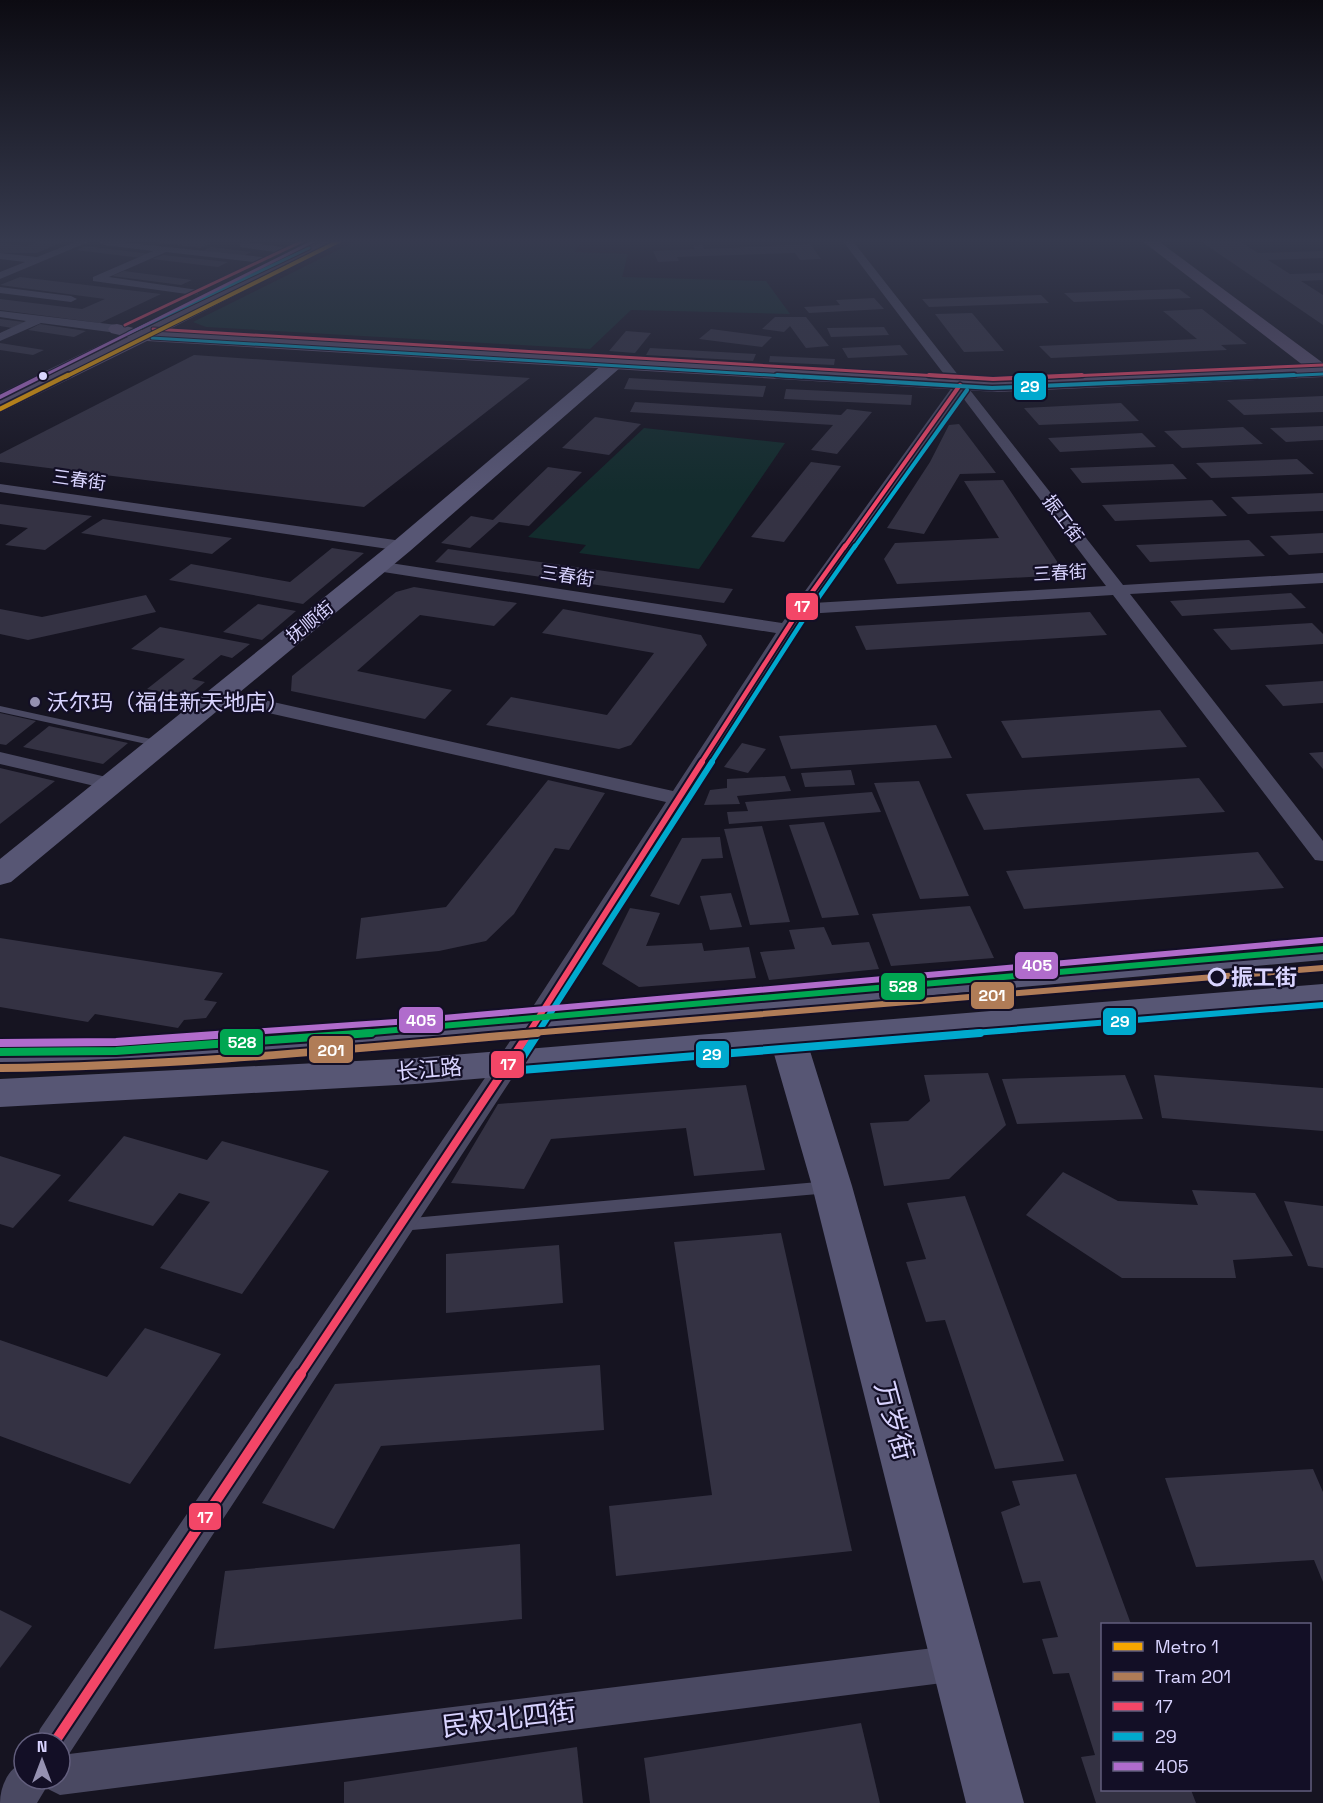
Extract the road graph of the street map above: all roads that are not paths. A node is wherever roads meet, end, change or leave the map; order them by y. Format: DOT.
graph roads {
  1 [pos="29,324"];
  2 [pos="82,324"];
  3 [pos="146,324"];
  4 [pos="150,324"];
  5 [pos="151,324"];
  6 [pos="913,324"];
  7 [pos="1264,324"];
  8 [pos="1271,324"];
  9 [pos="136,331"];
  10 [pos="0,337"];
  11 [pos="615,363"];
  12 [pos="1321,366"];
  13 [pos="957,381"];
  14 [pos="0,385"];
  15 [pos="0,396"];
  16 [pos="0,407"];
  17 [pos="0,488"];
  18 [pos="402,546"];
  19 [pos="377,566"];
  20 [pos="1323,578"];
  21 [pos="1117,590"];
  22 [pos="800,609"];
  23 [pos="787,629"];
  24 [pos="219,696"];
  25 [pos="0,709"];
  26 [pos="161,744"];
  27 [pos="0,758"];
  28 [pos="112,784"];
  29 [pos="678,798"];
  30 [pos="1323,855"];
  31 [pos="0,875"];
  32 [pos="1323,949"];
  33 [pos="1323,996"];
  34 [pos="535,1019"];
  35 [pos="788,1040"];
  36 [pos="0,1052"];
  37 [pos="508,1062"];
  38 [pos="0,1093"];
  39 [pos="832,1186"];
  40 [pos="400,1225"];
  41 [pos="958,1663"];
  42 [pos="62,1731"];
  43 [pos="72,1774"];
  44 [pos="995,1803"];
  1 -- 10 [label="street"];
  2 -- 9 [label="street"];
  3 -- 9 [label="main road"];
  4 -- 9 [label="lane"];
  5 -- 9 [label="main road"];
  6 -- 13 [label="street, 振工街"];
  7 -- 12 [label="main road"];
  8 -- 12 [label="main road"];
  9 -- 11 [label="main road"];
  9 -- 13 [label="main road"];
  9 -- 14 [label="main road"];
  9 -- 15 [label="lane"];
  9 -- 16 [label="main road"];
  11 -- 13 [label="main road"];
  11 -- 18 [label="main road, 抚顺街"];
  12 -- 13 [label="main road"];
  13 -- 21 [label="street, 振工街"];
  13 -- 22 [label="street"];
  17 -- 18 [label="street, 三春街"];
  18 -- 19 [label="main road, 抚顺街"];
  19 -- 23 [label="street, 三春街"];
  19 -- 24 [label="main road, 抚顺街"];
  20 -- 21 [label="street, 三春街"];
  21 -- 22 [label="street, 三春街"];
  21 -- 30 [label="street, 振工街"];
  22 -- 23 [label="street"];
  23 -- 29 [label="street"];
  24 -- 26 [label="main road, 抚顺街"];
  24 -- 29 [label="street"];
  25 -- 26 [label="lane"];
  26 -- 28 [label="main road, 抚顺街"];
  27 -- 28 [label="street"];
  28 -- 31 [label="main road, 抚顺街"];
  29 -- 34 [label="street"];
  32 -- 34 [label="main road, 长江路"];
  33 -- 35 [label="main road, 长江路"];
  34 -- 36 [label="main road, 长江路"];
  34 -- 37 [label="street"];
  35 -- 37 [label="main road, 长江路"];
  35 -- 39 [label="main road, 万岁街"];
  37 -- 38 [label="main road, 长江路"];
  37 -- 40 [label="street"];
  39 -- 40 [label="lane"];
  39 -- 41 [label="main road, 万岁街"];
  40 -- 42 [label="street"];
  41 -- 43 [label="street, 民权北四街"];
  41 -- 44 [label="main road, 万岁街"];
}
